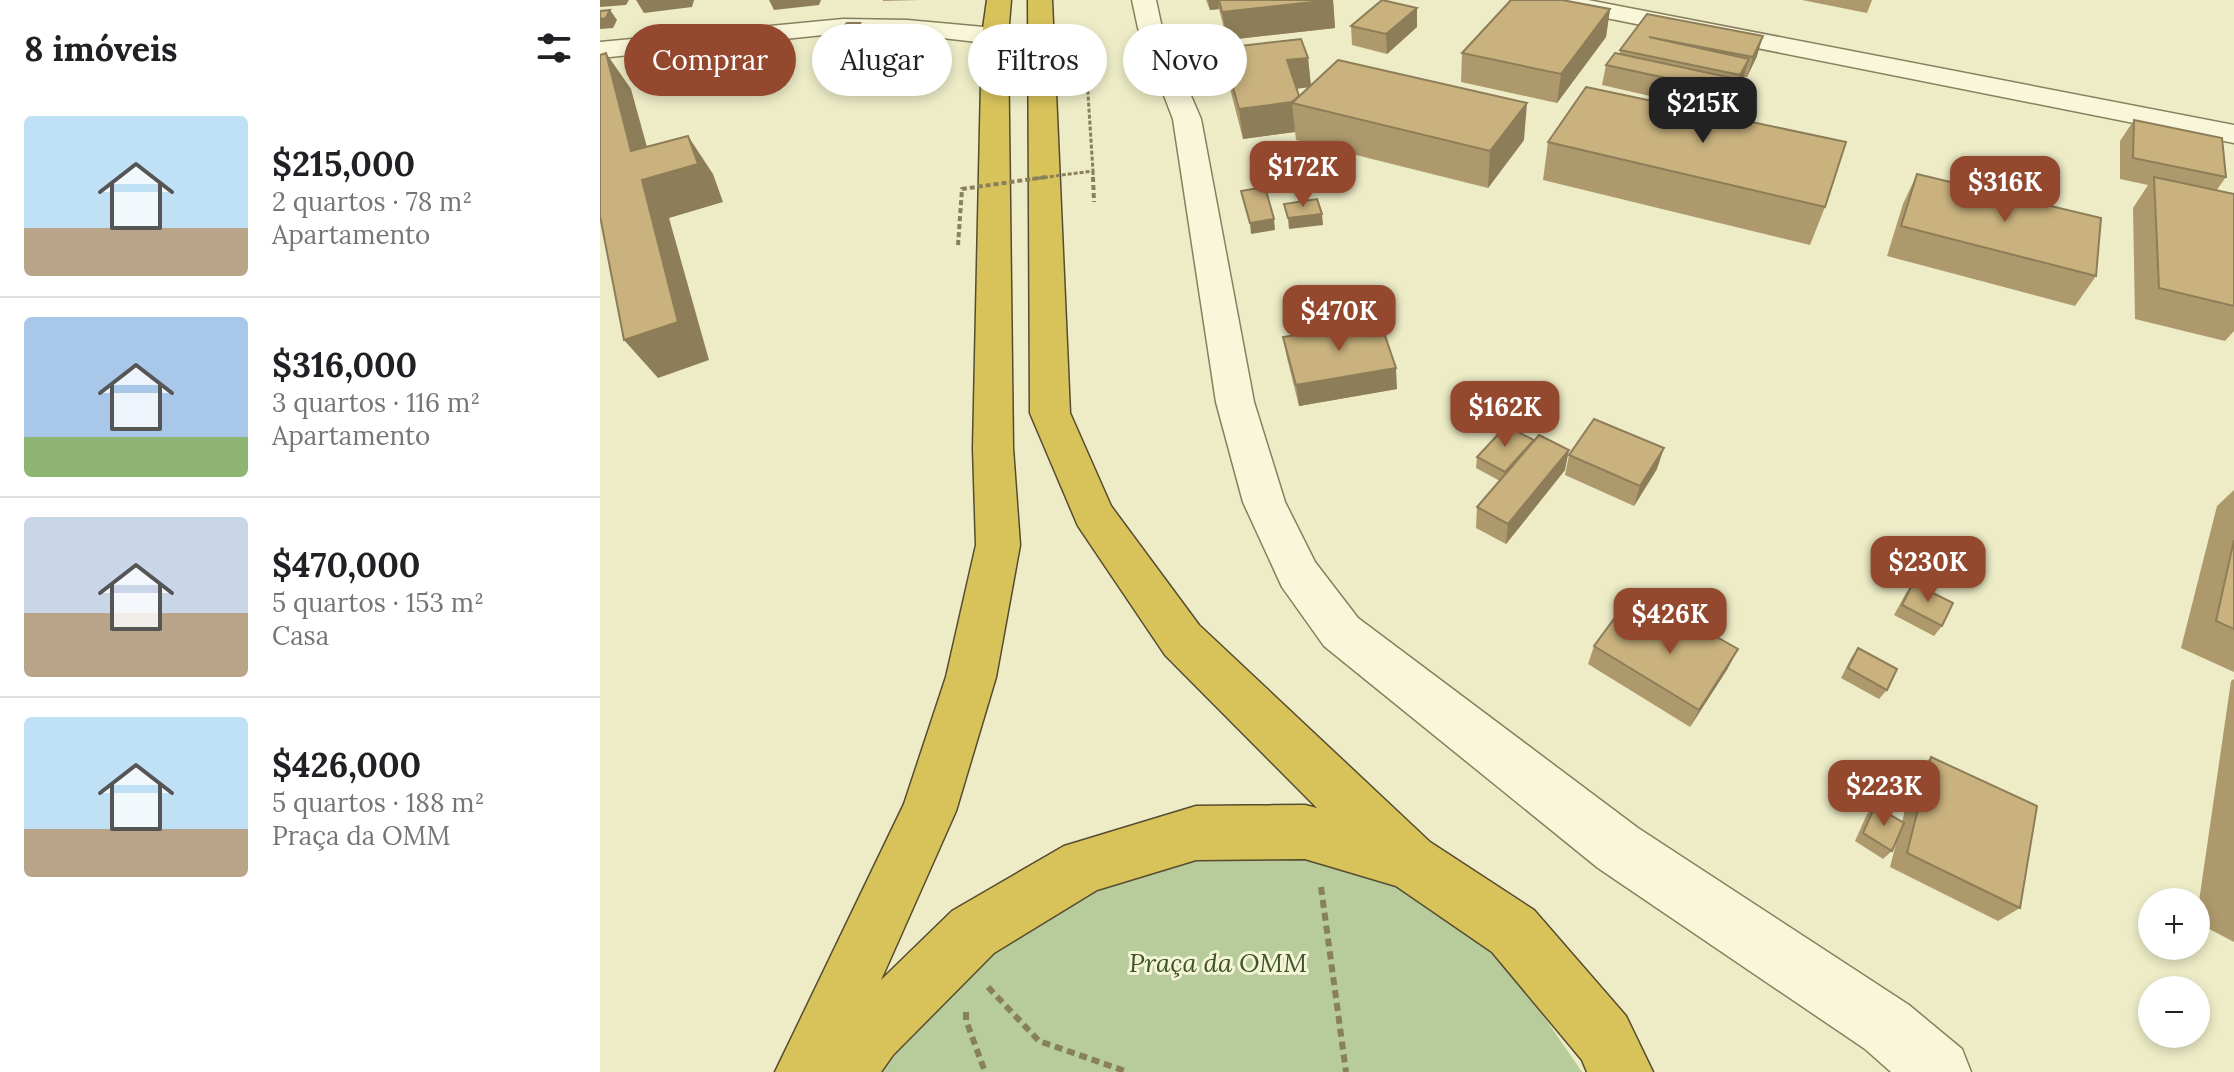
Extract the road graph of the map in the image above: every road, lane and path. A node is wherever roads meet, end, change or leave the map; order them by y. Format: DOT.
graph roads {
  1 [pos="1040,0"];
  2 [pos="1144,0"];
  3 [pos="1551,0"];
  4 [pos="997,18"];
  5 [pos="600,50"];
  6 [pos="1088,96"];
  7 [pos="2234,134"];
  8 [pos="1093,171"];
  9 [pos="1094,202"];
  10 [pos="958,245"];
  11 [pos="1319,836"];
  12 [pos="1410,862"];
  13 [pos="978,976"];
  14 [pos="967,1006"];
  15 [pos="807,1072"];
  16 [pos="841,1072"];
  17 [pos="985,1072"];
  18 [pos="1128,1072"];
  19 [pos="1346,1072"];
  20 [pos="1621,1072"];
  21 [pos="1939,1072"];
  1 -- 12 [label="highway"];
  2 -- 21 [label="street"];
  3 -- 7 [label="street"];
  4 -- 5 [label="street"];
  4 -- 15 [label="highway"];
  6 -- 8 [label="path, bridge"];
  8 -- 9 [label="path"];
  8 -- 10 [label="path, bridge"];
  11 -- 12 [label="highway"];
  11 -- 16 [label="highway"];
  11 -- 19 [label="path"];
  12 -- 20 [label="highway"];
  13 -- 18 [label="path"];
  14 -- 17 [label="path"];
}
